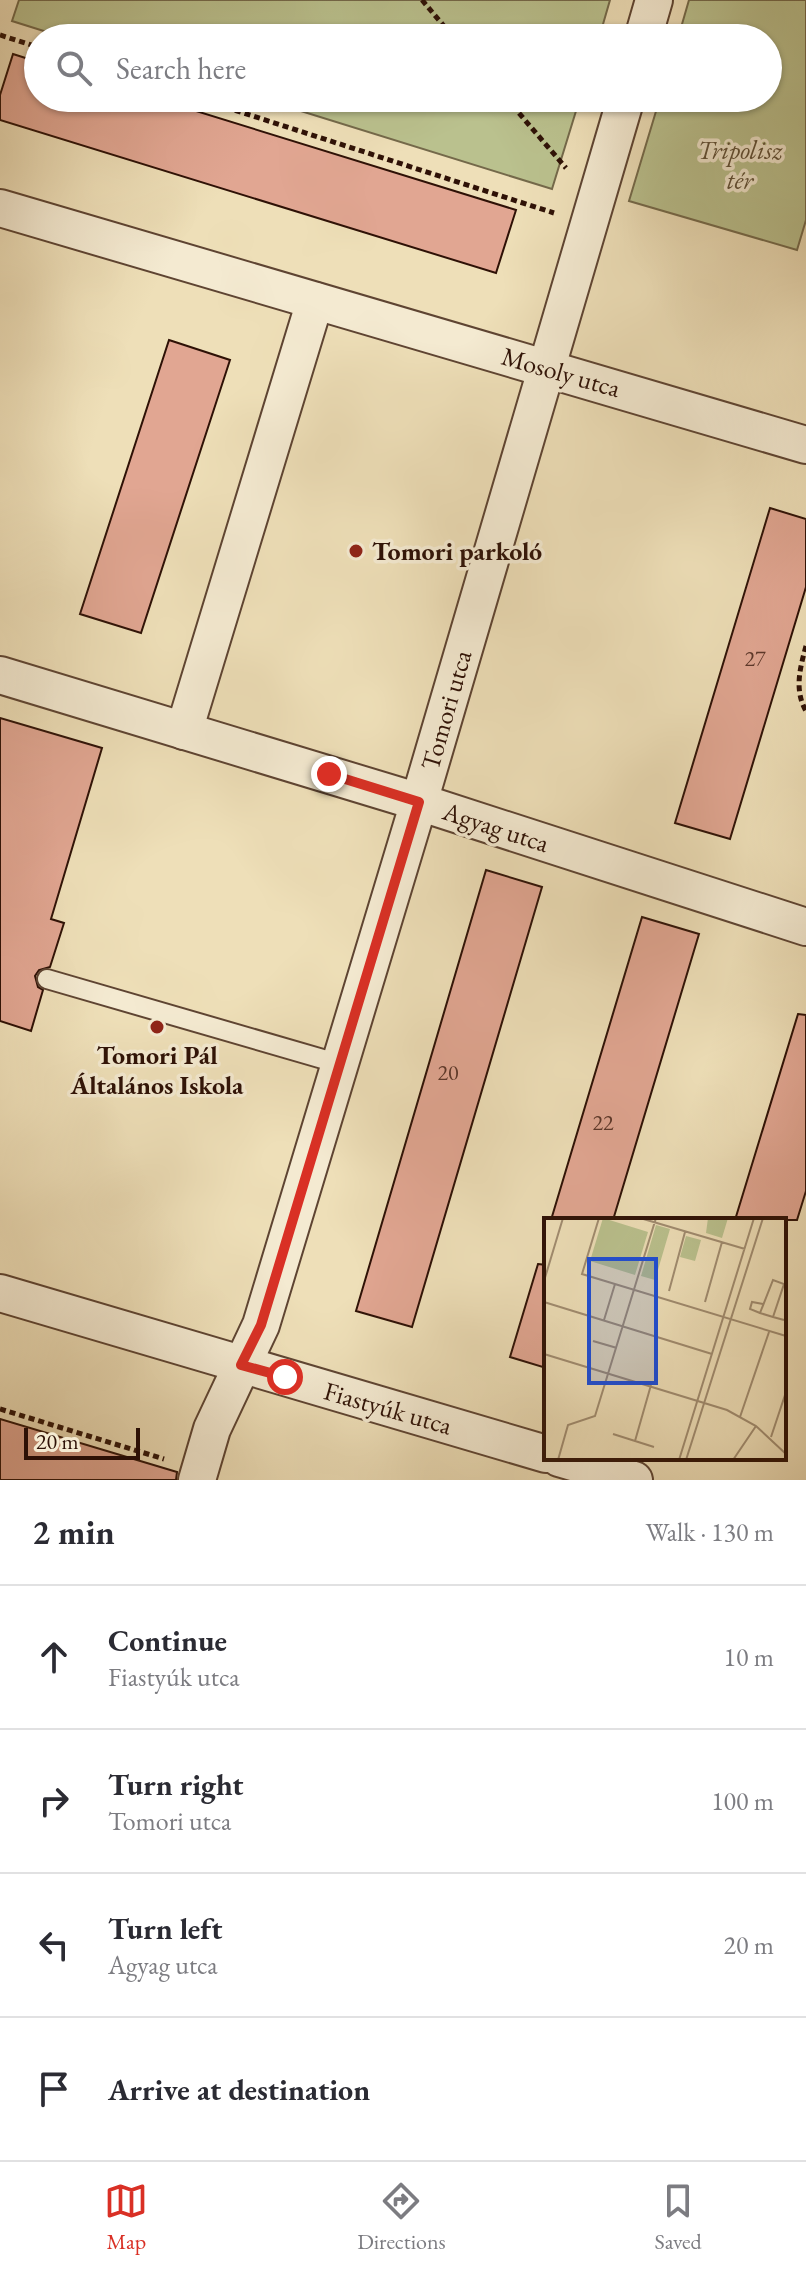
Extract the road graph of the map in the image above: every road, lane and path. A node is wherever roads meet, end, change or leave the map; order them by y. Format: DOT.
graph roads {
  1 [pos="422,0"];
  2 [pos="654,0"];
  3 [pos="442,24"];
  4 [pos="647,24"];
  5 [pos="0,35"];
  6 [pos="24,43"];
  7 [pos="241,112"];
  8 [pos="518,112"];
  9 [pos="622,112"];
  10 [pos="572,175"];
  11 [pos="0,208"];
  12 [pos="559,214"];
  13 [pos="315,301"];
  14 [pos="546,368"];
  15 [pos="806,445"];
  16 [pos="806,646"];
  17 [pos="0,675"];
  18 [pos="806,711"];
  19 [pos="184,731"];
  20 [pos="419,802"];
  21 [pos="806,927"];
  22 [pos="47,979"];
  23 [pos="340,1064"];
  24 [pos="0,1293"];
  25 [pos="241,1365"];
  26 [pos="0,1409"];
  27 [pos="544,1453"];
  28 [pos="566,1460"];
  29 [pos="198,1475"];
  30 [pos="634,1480"];
  1 -- 3 [label="path"];
  2 -- 4 [label="street"];
  5 -- 6 [label="path"];
  7 -- 12 [label="path"];
  8 -- 10 [label="path"];
  9 -- 14 [label="street, Tomori utca"];
  11 -- 13 [label="street, Mosoly utca"];
  13 -- 14 [label="street, Mosoly utca"];
  13 -- 19 [label="street"];
  14 -- 15 [label="street, Mosoly utca"];
  14 -- 20 [label="street, Tomori utca"];
  16 -- 18 [label="path"];
  17 -- 19 [label="street, Agyag utca"];
  19 -- 20 [label="street, Agyag utca"];
  20 -- 21 [label="street, Agyag utca"];
  20 -- 23 [label="street, Tomori utca"];
  22 -- 23 [label="lane"];
  23 -- 25 [label="street, Tomori utca"];
  24 -- 25 [label="street, Fiastyúk utca"];
  25 -- 27 [label="street, Fiastyúk utca"];
  25 -- 29 [label="street, Tomori utca"];
  26 -- 29 [label="path"];
  28 -- 30 [label="street"];
}
